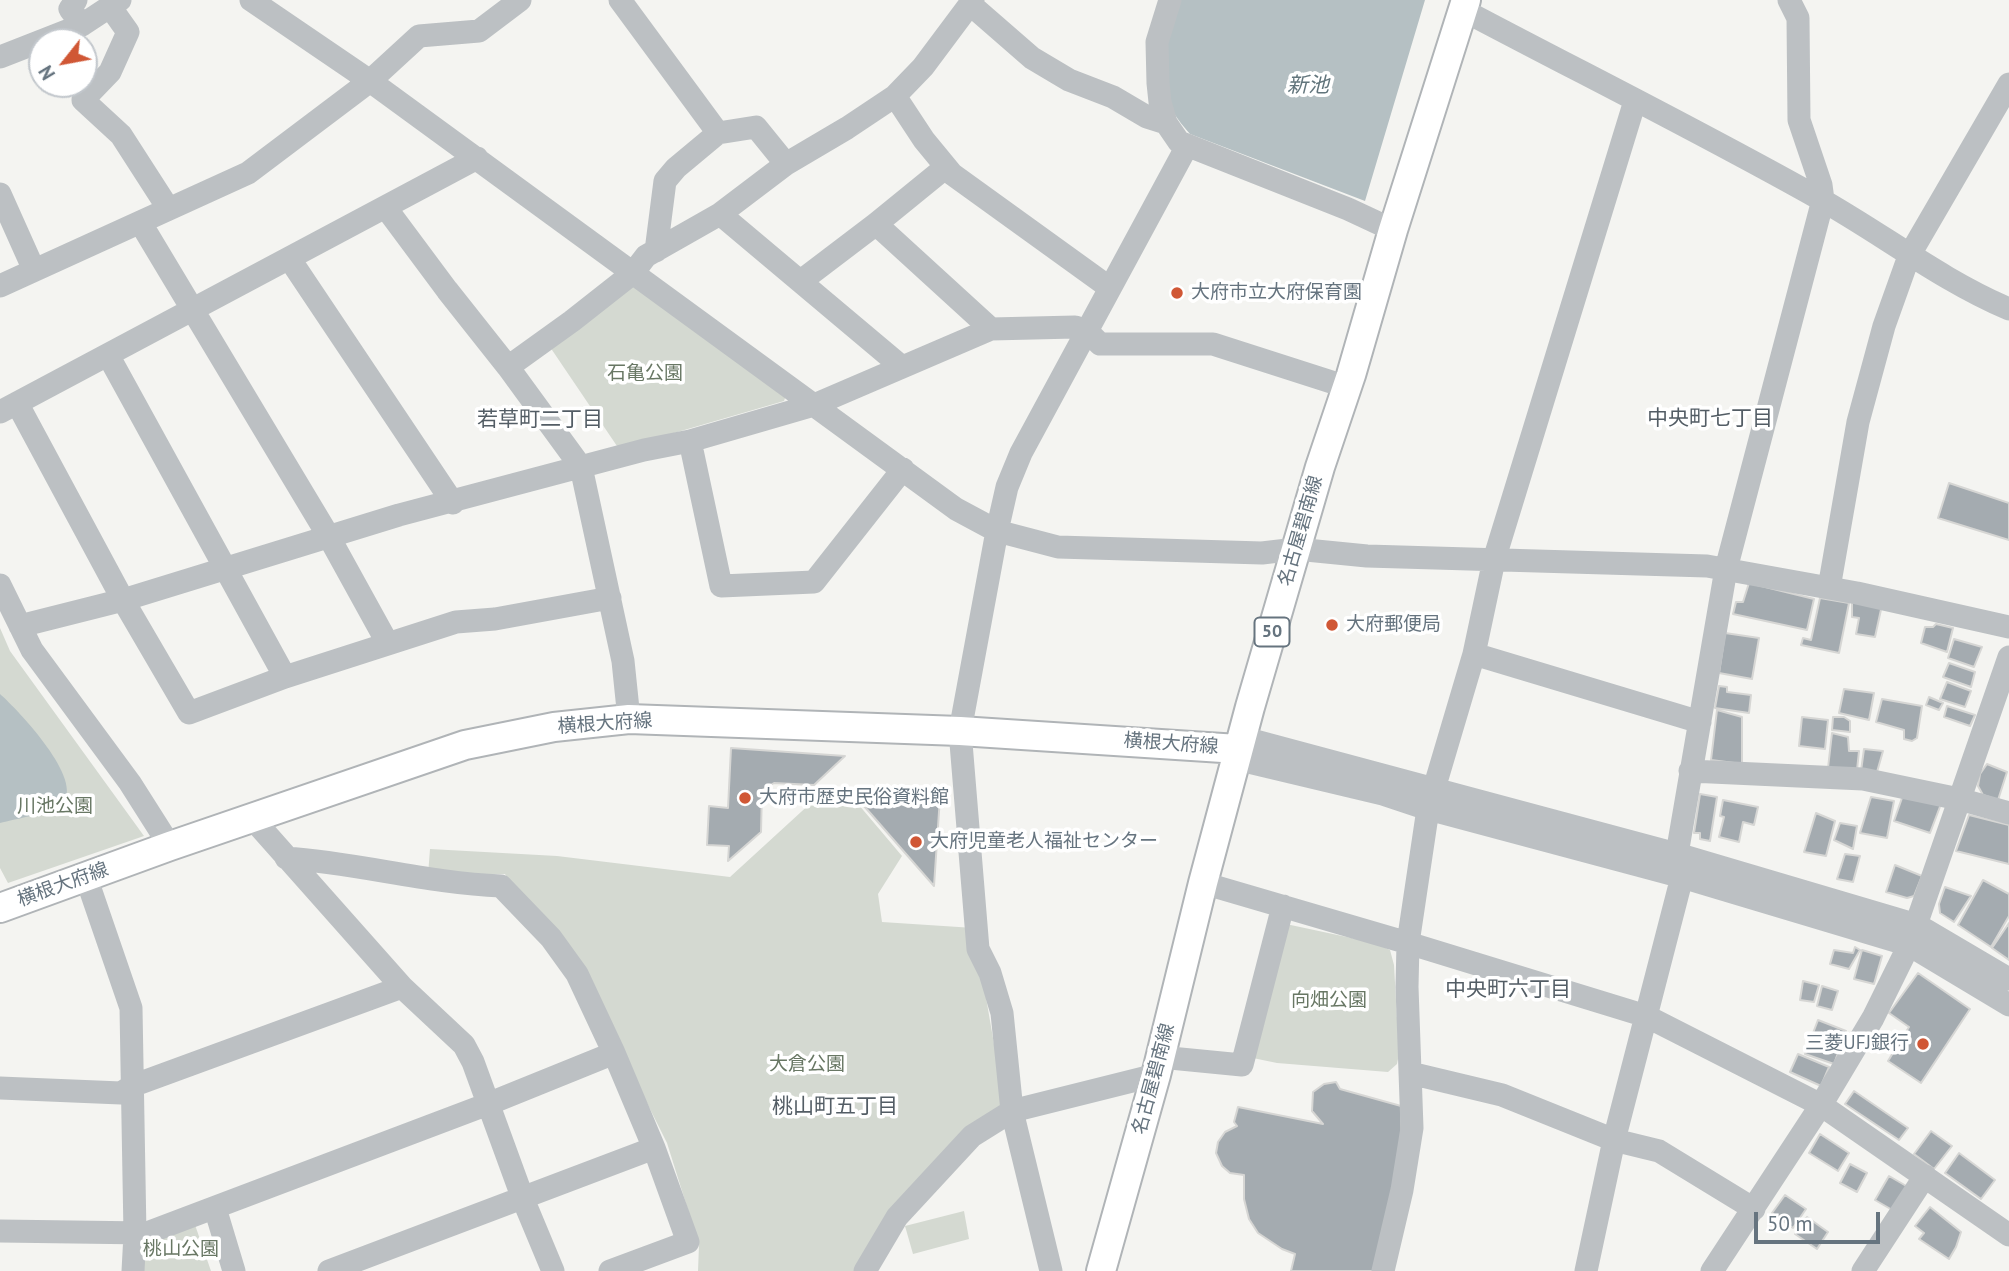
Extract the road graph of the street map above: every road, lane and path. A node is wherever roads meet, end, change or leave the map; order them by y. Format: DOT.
graph roads {
  1 [pos="76,0"];
  2 [pos="251,0"];
  3 [pos="520,0"];
  4 [pos="620,0"];
  5 [pos="1170,0"];
  6 [pos="1789,0"];
  7 [pos="972,2"];
  8 [pos="115,4"];
  9 [pos="1464,5"];
  10 [pos="82,25"];
  11 [pos="0,57"];
  12 [pos="370,81"];
  13 [pos="2009,85"];
  14 [pos="895,96"];
  15 [pos="1635,101"];
  16 [pos="1166,123"];
  17 [pos="718,133"];
  18 [pos="1187,146"];
  19 [pos="477,159"];
  20 [pos="786,163"];
  21 [pos="946,167"];
  22 [pos="0,194"];
  23 [pos="1823,200"];
  24 [pos="168,208"];
  25 [pos="386,208"];
  26 [pos="720,214"];
  27 [pos="140,222"];
  28 [pos="876,224"];
  29 [pos="1393,230"];
  30 [pos="656,251"];
  31 [pos="1909,256"];
  32 [pos="289,258"];
  33 [pos="34,270"];
  34 [pos="633,273"];
  35 [pos="801,281"];
  36 [pos="0,286"];
  37 [pos="1110,288"];
  38 [pos="2009,309"];
  39 [pos="192,311"];
  40 [pos="991,329"];
  41 [pos="1087,331"];
  42 [pos="108,355"];
  43 [pos="508,367"];
  44 [pos="902,367"];
  45 [pos="1347,387"];
  46 [pos="814,405"];
  47 [pos="8,408"];
  48 [pos="690,441"];
  49 [pos="581,467"];
  50 [pos="903,469"];
  51 [pos="453,503"];
  52 [pos="997,531"];
  53 [pos="329,537"];
  54 [pos="1296,549"];
  55 [pos="1494,560"];
  56 [pos="223,568"];
  57 [pos="1727,569"];
  58 [pos="0,585"];
  59 [pos="1829,588"];
  60 [pos="610,598"];
  61 [pos="122,600"];
  62 [pos="20,626"];
  63 [pos="2009,627"];
  64 [pos="388,644"];
  65 [pos="1474,654"];
  66 [pos="2009,657"];
  67 [pos="285,677"];
  68 [pos="629,719"];
  69 [pos="1700,722"];
  70 [pos="960,731"];
  71 [pos="1238,748"];
  72 [pos="1690,771"];
  73 [pos="1431,799"];
  74 [pos="1959,799"];
  75 [pos="2009,813"];
  76 [pos="252,818"];
  77 [pos="170,846"];
  78 [pos="1676,854"];
  79 [pos="286,858"];
  80 [pos="86,877"];
  81 [pos="1682,877"];
  82 [pos="1203,883"];
  83 [pos="1283,906"];
  84 [pos="0,908"];
  85 [pos="1913,935"];
  86 [pos="1408,943"];
  87 [pos="2009,979"];
  88 [pos="402,987"];
  89 [pos="2009,1005"];
  90 [pos="1646,1017"];
  91 [pos="614,1053"];
  92 [pos="1158,1066"];
  93 [pos="1410,1073"];
  94 [pos="132,1086"];
  95 [pos="0,1088"];
  96 [pos="488,1104"];
  97 [pos="1821,1105"];
  98 [pos="1013,1111"];
  99 [pos="1614,1140"];
  100 [pos="654,1149"];
  101 [pos="1925,1176"];
  102 [pos="523,1199"];
  103 [pos="215,1208"];
  104 [pos="1754,1209"];
  105 [pos="0,1231"];
  106 [pos="135,1234"];
  107 [pos="2009,1235"];
  108 [pos="134,1271"];
  109 [pos="234,1271"];
  110 [pos="328,1271"];
  111 [pos="553,1271"];
  112 [pos="610,1271"];
  113 [pos="865,1271"];
  114 [pos="1051,1271"];
  115 [pos="1101,1271"];
  116 [pos="1383,1271"];
  117 [pos="1586,1271"];
  118 [pos="1712,1271"];
  119 [pos="1863,1271"];
  1 -- 10 [label="street"];
  2 -- 12 [label="street"];
  3 -- 12 [label="street"];
  4 -- 17 [label="street"];
  5 -- 16 [label="street"];
  6 -- 23 [label="street"];
  7 -- 14 [label="street"];
  7 -- 16 [label="street"];
  8 -- 10 [label="street"];
  8 -- 24 [label="street"];
  9 -- 15 [label="street"];
  9 -- 29 [label="main road, 名古屋碧南線 / 50"];
  10 -- 11 [label="street"];
  12 -- 19 [label="street"];
  12 -- 24 [label="street"];
  13 -- 31 [label="street"];
  14 -- 20 [label="street"];
  14 -- 21 [label="street"];
  15 -- 23 [label="street"];
  15 -- 55 [label="street"];
  16 -- 18 [label="street"];
  17 -- 20 [label="street"];
  17 -- 30 [label="street"];
  18 -- 29 [label="street"];
  18 -- 37 [label="street"];
  19 -- 25 [label="street"];
  19 -- 34 [label="street"];
  20 -- 26 [label="street"];
  21 -- 28 [label="street"];
  21 -- 37 [label="street"];
  22 -- 33 [label="street"];
  23 -- 31 [label="street"];
  23 -- 57 [label="street"];
  24 -- 27 [label="street"];
  25 -- 32 [label="street"];
  25 -- 43 [label="street"];
  26 -- 30 [label="street"];
  26 -- 35 [label="street"];
  27 -- 33 [label="street"];
  27 -- 39 [label="street"];
  28 -- 35 [label="street"];
  28 -- 40 [label="street"];
  29 -- 45 [label="main road, 名古屋碧南線 / 50"];
  30 -- 34 [label="street"];
  31 -- 38 [label="street"];
  31 -- 59 [label="street"];
  32 -- 39 [label="street"];
  32 -- 51 [label="street"];
  33 -- 36 [label="street"];
  34 -- 43 [label="street"];
  34 -- 46 [label="street"];
  35 -- 44 [label="street"];
  37 -- 41 [label="street"];
  39 -- 42 [label="street"];
  39 -- 53 [label="street"];
  40 -- 41 [label="street"];
  40 -- 44 [label="street"];
  41 -- 45 [label="street"];
  41 -- 52 [label="street"];
  42 -- 47 [label="street"];
  42 -- 56 [label="street"];
  43 -- 49 [label="street"];
  44 -- 46 [label="street"];
  45 -- 54 [label="main road, 名古屋碧南線 / 50"];
  46 -- 48 [label="street"];
  46 -- 50 [label="street"];
  47 -- 61 [label="street"];
  48 -- 49 [label="street"];
  48 -- 50 [label="street"];
  49 -- 51 [label="street"];
  49 -- 60 [label="street"];
  50 -- 52 [label="street"];
  51 -- 53 [label="street"];
  52 -- 54 [label="street"];
  52 -- 70 [label="street"];
  53 -- 56 [label="street"];
  53 -- 64 [label="street"];
  54 -- 55 [label="street"];
  54 -- 71 [label="main road, 名古屋碧南線 / 50"];
  55 -- 57 [label="street"];
  55 -- 65 [label="street"];
  56 -- 61 [label="street"];
  56 -- 67 [label="street"];
  57 -- 59 [label="street"];
  57 -- 69 [label="street"];
  58 -- 62 [label="street"];
  59 -- 63 [label="street"];
  60 -- 64 [label="street"];
  60 -- 68 [label="street"];
  61 -- 62 [label="street"];
  61 -- 67 [label="street"];
  62 -- 77 [label="street"];
  64 -- 67 [label="street"];
  65 -- 69 [label="street"];
  65 -- 73 [label="street"];
  66 -- 74 [label="street"];
  68 -- 70 [label="main road, 横根大府線"];
  68 -- 76 [label="main road, 横根大府線"];
  69 -- 72 [label="street"];
  70 -- 71 [label="main road, 横根大府線"];
  70 -- 98 [label="street"];
  71 -- 73 [label="street"];
  71 -- 82 [label="main road, 名古屋碧南線 / 50"];
  72 -- 74 [label="street"];
  72 -- 78 [label="street"];
  73 -- 78 [label="street"];
  73 -- 81 [label="street"];
  73 -- 86 [label="street"];
  74 -- 75 [label="street"];
  74 -- 85 [label="street"];
  76 -- 77 [label="main road, 横根大府線"];
  76 -- 79 [label="street"];
  77 -- 80 [label="main road, 横根大府線"];
  78 -- 81 [label="street"];
  78 -- 85 [label="street"];
  79 -- 88 [label="street"];
  79 -- 91 [label="street"];
  80 -- 84 [label="main road, 横根大府線"];
  80 -- 94 [label="street"];
  81 -- 85 [label="street"];
  81 -- 90 [label="street"];
  82 -- 83 [label="street"];
  82 -- 92 [label="main road, 名古屋碧南線 / 50"];
  83 -- 86 [label="street"];
  83 -- 92 [label="street"];
  85 -- 87 [label="street"];
  85 -- 89 [label="street"];
  85 -- 97 [label="street"];
  86 -- 90 [label="street"];
  86 -- 93 [label="street"];
  88 -- 94 [label="street"];
  88 -- 96 [label="street"];
  90 -- 97 [label="street"];
  90 -- 99 [label="street"];
  91 -- 96 [label="street"];
  91 -- 100 [label="street"];
  92 -- 98 [label="street"];
  92 -- 115 [label="main road, 名古屋碧南線 / 50"];
  93 -- 99 [label="street"];
  93 -- 116 [label="street"];
  94 -- 95 [label="street"];
  94 -- 106 [label="street"];
  96 -- 102 [label="street"];
  96 -- 103 [label="street"];
  97 -- 101 [label="street"];
  97 -- 104 [label="street"];
  98 -- 113 [label="street"];
  98 -- 114 [label="street"];
  99 -- 104 [label="street"];
  99 -- 117 [label="street"];
  100 -- 102 [label="street"];
  100 -- 112 [label="street"];
  101 -- 107 [label="street"];
  101 -- 119 [label="street"];
  102 -- 110 [label="street"];
  102 -- 111 [label="street"];
  103 -- 106 [label="street"];
  103 -- 109 [label="street"];
  104 -- 118 [label="street"];
  105 -- 106 [label="street"];
  106 -- 108 [label="street"];
}
